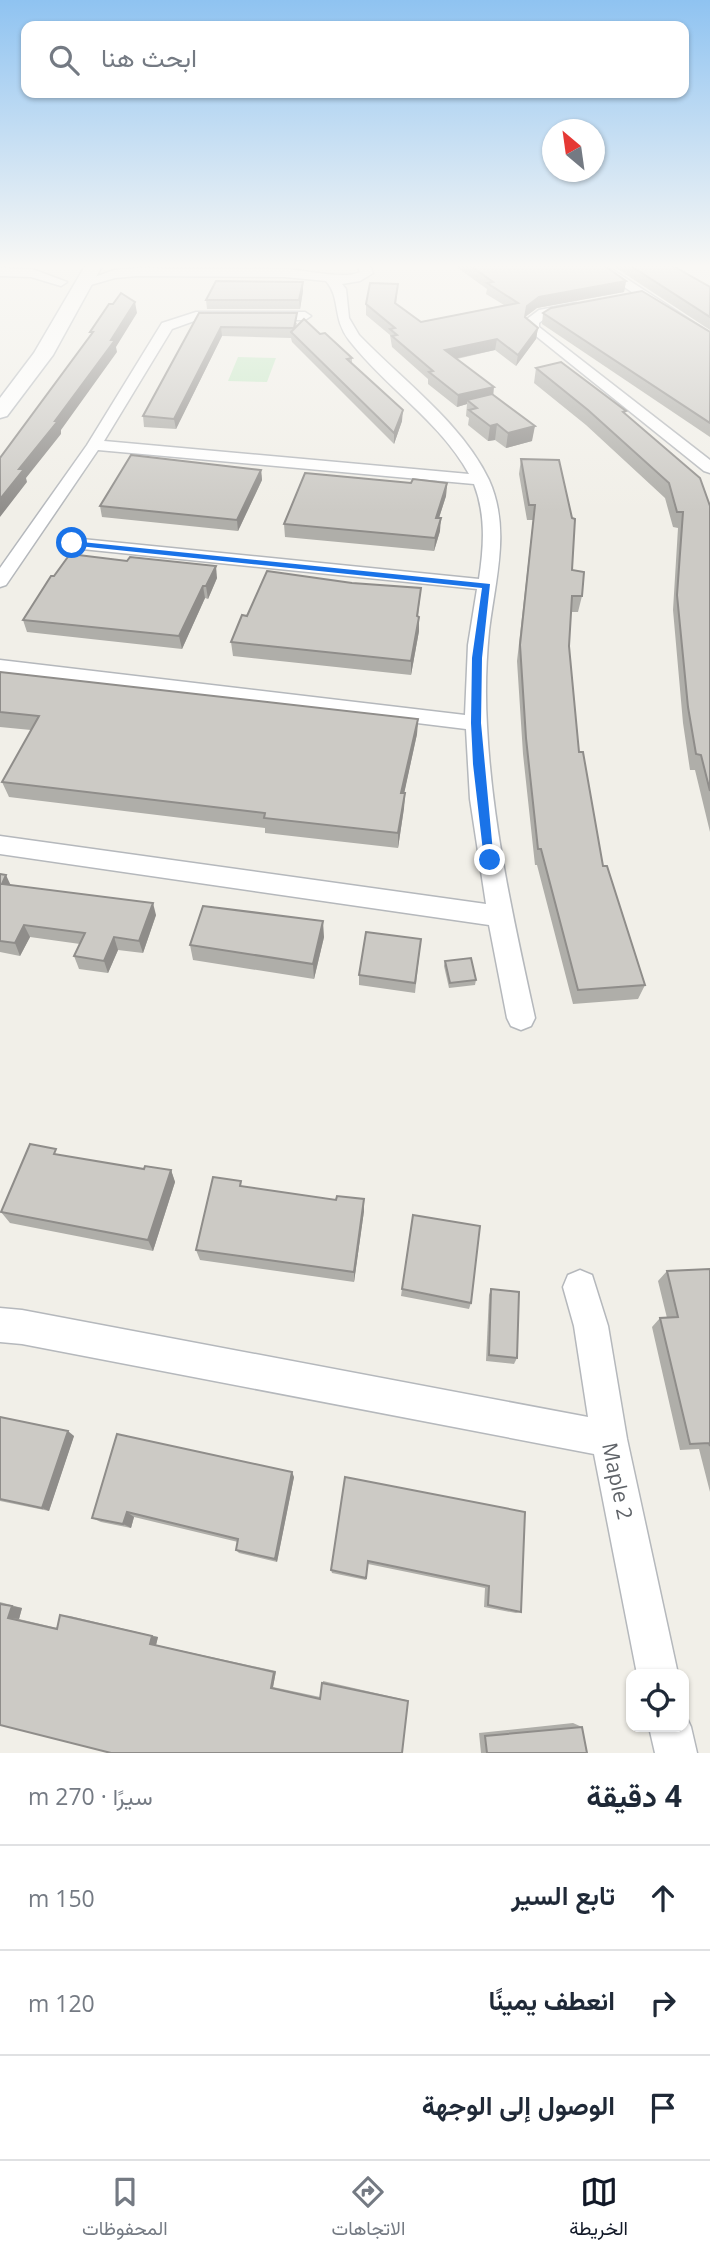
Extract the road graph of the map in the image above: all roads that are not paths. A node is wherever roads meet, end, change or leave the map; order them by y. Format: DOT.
graph roads {
  1 [pos="47,348"];
  2 [pos="154,348"];
  3 [pos="364,348"];
  4 [pos="559,348"];
  5 [pos="0,412"];
  6 [pos="94,446"];
  7 [pos="710,468"];
  8 [pos="481,480"];
  9 [pos="72,543"];
  10 [pos="0,581"];
  11 [pos="486,586"];
  12 [pos="0,666"];
  13 [pos="476,723"];
  14 [pos="0,845"];
  15 [pos="499,916"];
  16 [pos="521,1018"];
  17 [pos="580,1287"];
  18 [pos="0,1325"];
  19 [pos="609,1439"];
  20 [pos="657,1669"];
  21 [pos="671,1732"];
  22 [pos="676,1753"];
  1 -- 5 [label="street"];
  2 -- 6 [label="street"];
  3 -- 8 [label="street"];
  4 -- 7 [label="street"];
  6 -- 8 [label="street"];
  6 -- 10 [label="street"];
  8 -- 11 [label="street"];
  9 -- 11 [label="street"];
  11 -- 13 [label="street"];
  12 -- 13 [label="street"];
  13 -- 15 [label="street"];
  14 -- 15 [label="street"];
  15 -- 16 [label="street"];
  17 -- 19 [label="street, Maple 2"];
  18 -- 19 [label="street"];
  19 -- 20 [label="street, Maple 2"];
  21 -- 22 [label="street"];
}
